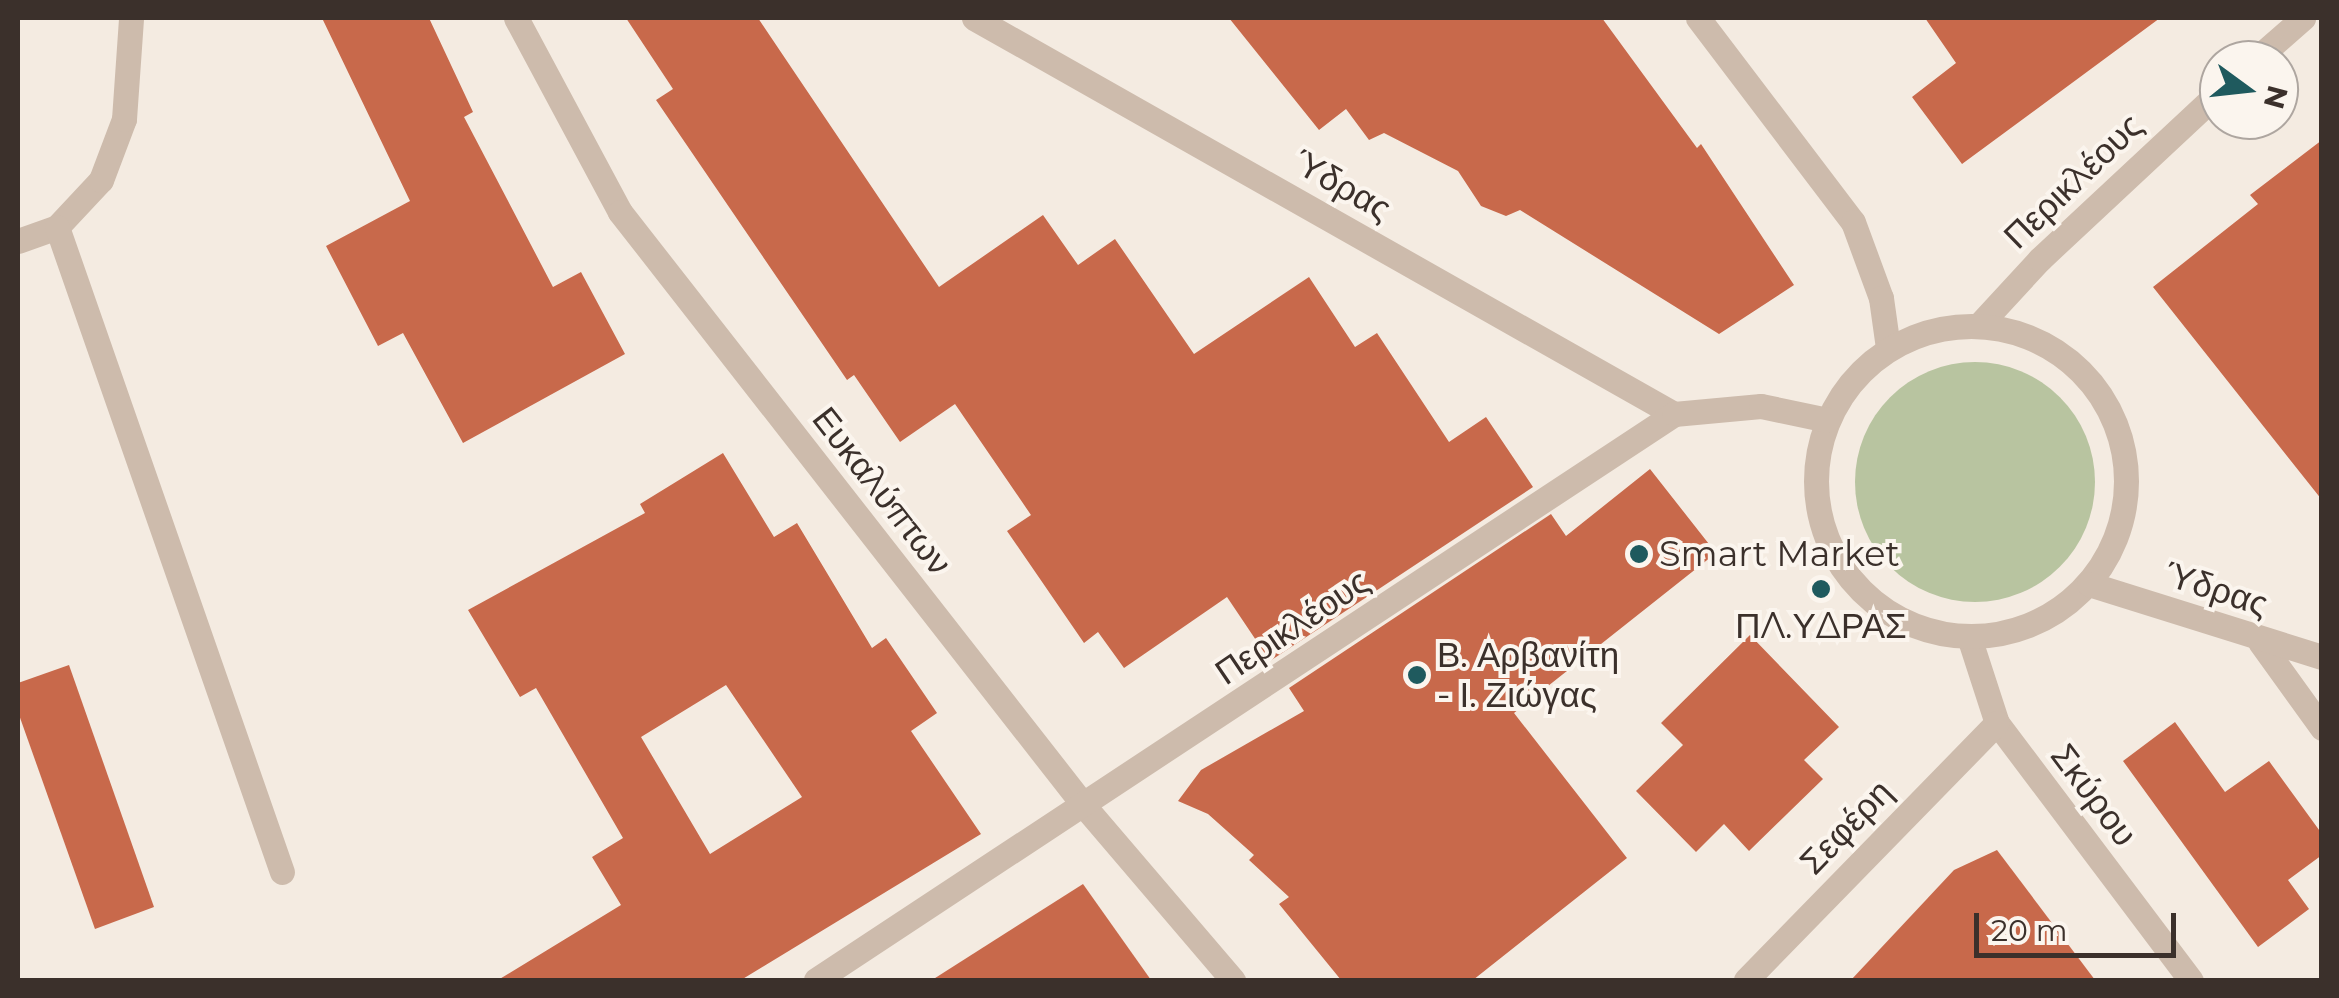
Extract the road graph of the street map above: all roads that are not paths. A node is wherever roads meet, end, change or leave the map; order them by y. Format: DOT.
graph roads {
  1 [pos="131,18"];
  2 [pos="516,18"];
  3 [pos="974,18"];
  4 [pos="1698,18"];
  5 [pos="2303,18"];
  6 [pos="2278,40"];
  7 [pos="2199,111"];
  8 [pos="57,227"];
  9 [pos="18,242"];
  10 [pos="1980,324"];
  11 [pos="1888,348"];
  12 [pos="1674,414"];
  13 [pos="1828,420"];
  14 [pos="2089,584"];
  15 [pos="1968,637"];
  16 [pos="2260,642"];
  17 [pos="2322,657"];
  18 [pos="1997,723"];
  19 [pos="2322,728"];
  20 [pos="1085,807"];
  21 [pos="282,872"];
  22 [pos="816,980"];
  23 [pos="1233,980"];
  24 [pos="1746,980"];
  25 [pos="2191,980"];
  1 -- 8 [label="street"];
  2 -- 20 [label="street, Ευκαλύπτων"];
  3 -- 12 [label="street, Ύδρας"];
  4 -- 11 [label="street"];
  5 -- 6 [label="street"];
  7 -- 10 [label="street, Περικλέους"];
  8 -- 9 [label="street"];
  8 -- 21 [label="street"];
  10 -- 11 [label="street"];
  10 -- 14 [label="street"];
  11 -- 13 [label="street"];
  12 -- 13 [label="street, Περικλέους"];
  12 -- 20 [label="street, Περικλέους"];
  13 -- 15 [label="street"];
  14 -- 15 [label="street"];
  14 -- 16 [label="street, Ύδρας"];
  15 -- 18 [label="street, Σκύρου"];
  16 -- 17 [label="street, Ύδρας"];
  16 -- 19 [label="street"];
  18 -- 24 [label="street, Σεφέρη"];
  18 -- 25 [label="street, Σκύρου"];
  20 -- 22 [label="street, Περικλέους"];
  20 -- 23 [label="street, Ευκαλύπτων"];
}
